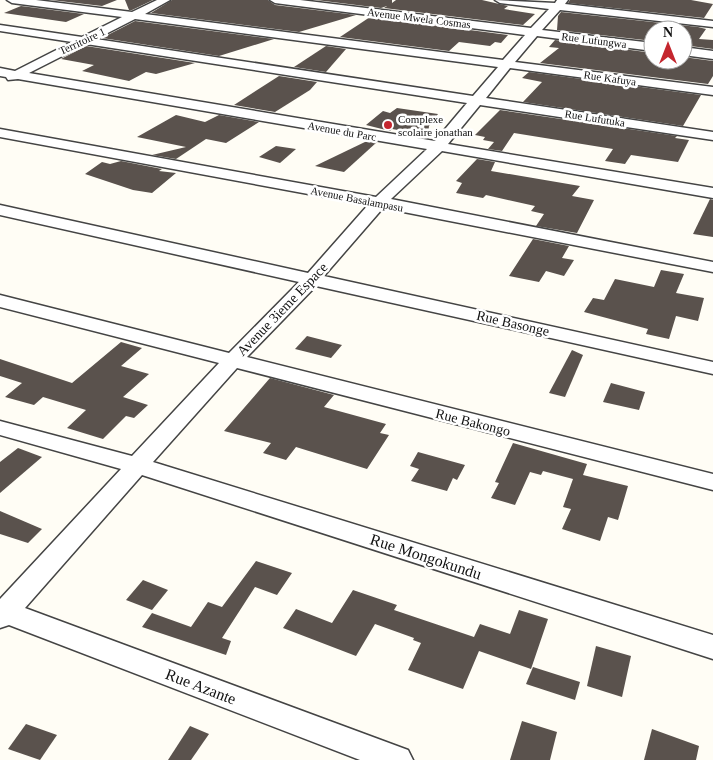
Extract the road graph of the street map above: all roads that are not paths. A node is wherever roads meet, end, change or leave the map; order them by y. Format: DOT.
graph roads {
  1 [pos="12,0"];
  2 [pos="165,0"];
  3 [pos="275,0"];
  4 [pos="500,0"];
  5 [pos="561,3"];
  6 [pos="134,16"];
  7 [pos="713,24"];
  8 [pos="0,28"];
  9 [pos="534,33"];
  10 [pos="85,40"];
  11 [pos="643,46"];
  12 [pos="693,52"];
  13 [pos="713,55"];
  14 [pos="508,64"];
  15 [pos="0,72"];
  16 [pos="16,74"];
  17 [pos="0,82"];
  18 [pos="713,91"];
  19 [pos="478,100"];
  20 [pos="0,133"];
  21 [pos="713,136"];
  22 [pos="438,147"];
  23 [pos="713,193"];
  24 [pos="379,202"];
  25 [pos="0,210"];
  26 [pos="713,267"];
  27 [pos="313,278"];
  28 [pos="0,301"];
  29 [pos="232,361"];
  30 [pos="713,368"];
  31 [pos="0,428"];
  32 [pos="139,466"];
  33 [pos="713,482"];
  34 [pos="2,612"];
  35 [pos="713,647"];
  36 [pos="397,760"];
  1 -- 6 [label="street, Rue Kafuya"];
  2 -- 6 [label="street, Territoire 1"];
  3 -- 9 [label="street, Avenue Mwela Cosmas"];
  4 -- 5 [label="street"];
  5 -- 7 [label="street"];
  5 -- 9 [label="street, Avenue 3ieme Espace"];
  6 -- 10 [label="street, Territoire 1"];
  6 -- 14 [label="street, Rue Kafuya"];
  8 -- 10 [label="street, Rue Lufutuka"];
  9 -- 11 [label="street, Rue Lufungwa"];
  9 -- 14 [label="street, Avenue 3ieme Espace"];
  10 -- 16 [label="street, Territoire 1"];
  10 -- 19 [label="street, Rue Lufutuka"];
  12 -- 13 [label="street"];
  14 -- 18 [label="street, Rue Kafuya"];
  14 -- 19 [label="street, Avenue 3ieme Espace"];
  15 -- 16 [label="street, Avenue du Parc"];
  16 -- 17 [label="street, Territoire 1"];
  16 -- 22 [label="street, Avenue du Parc"];
  19 -- 21 [label="street, Rue Lufutuka"];
  19 -- 22 [label="street, Avenue 3ieme Espace"];
  20 -- 24 [label="street, Avenue Basalampasu"];
  22 -- 23 [label="street, Avenue du Parc"];
  22 -- 24 [label="street, Avenue 3ieme Espace"];
  24 -- 26 [label="street, Avenue Basalampasu"];
  24 -- 27 [label="street, Avenue 3ieme Espace"];
  25 -- 27 [label="street, Rue Basonge"];
  27 -- 29 [label="street, Avenue 3ieme Espace"];
  27 -- 30 [label="street, Rue Basonge"];
  28 -- 29 [label="street, Rue Bakongo"];
  29 -- 32 [label="street, Avenue 3ieme Espace"];
  29 -- 33 [label="street, Rue Bakongo"];
  31 -- 32 [label="street, Rue Mongokundu"];
  32 -- 34 [label="street, Avenue 3ieme Espace"];
  32 -- 35 [label="street, Rue Mongokundu"];
  34 -- 36 [label="street, Rue Azante"];
}
